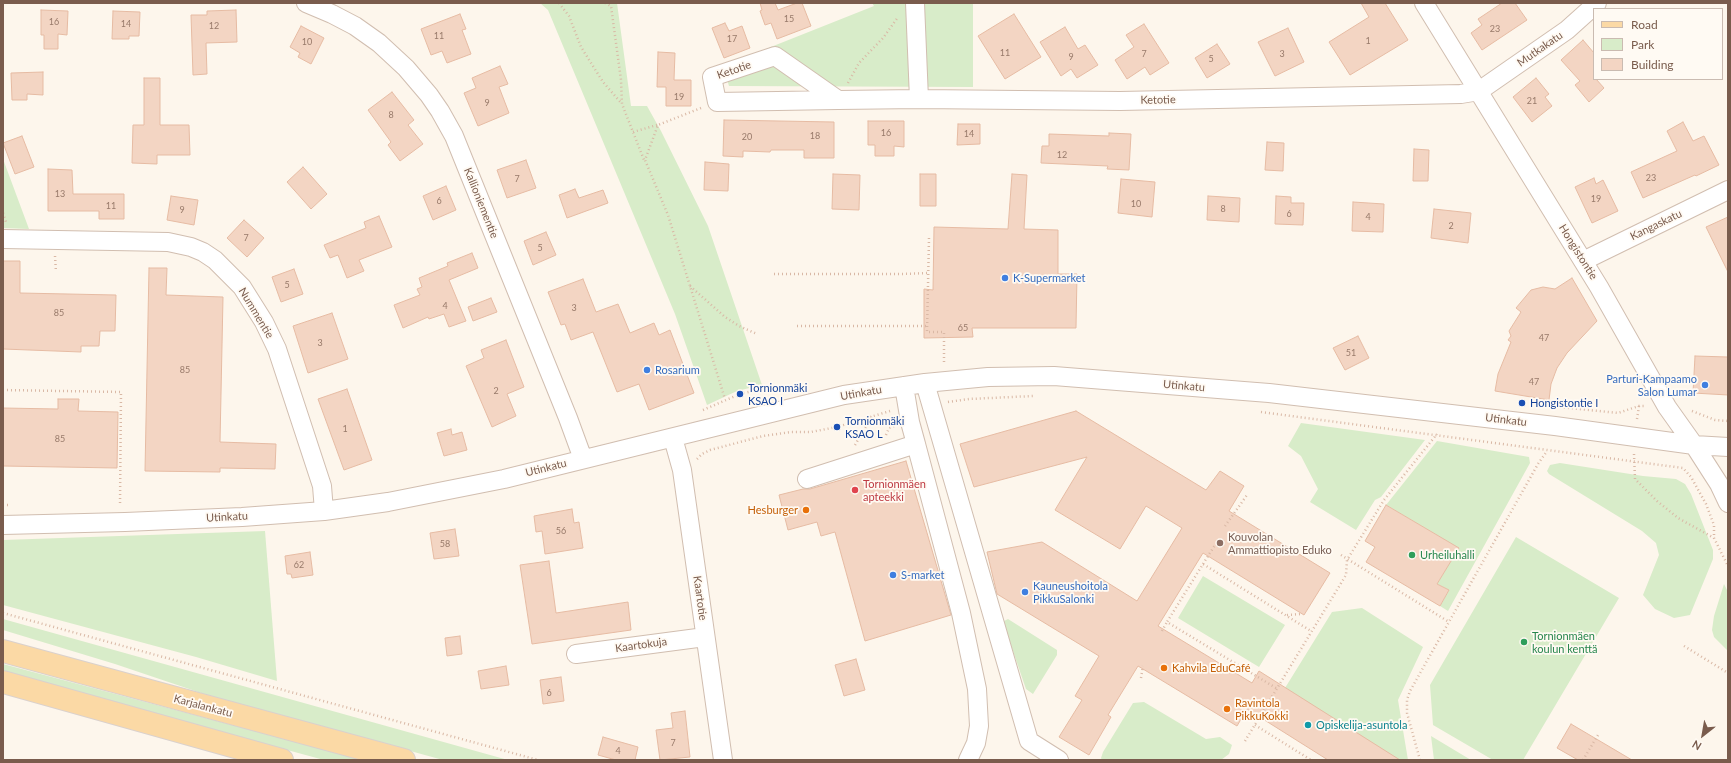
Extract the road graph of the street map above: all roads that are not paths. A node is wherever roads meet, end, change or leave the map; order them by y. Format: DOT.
graph roads {
  1 [pos="306,3"];
  2 [pos="1424,3"];
  3 [pos="1597,3"];
  4 [pos="908,8"];
  5 [pos="1479,91"];
  6 [pos="919,98"];
  7 [pos="838,100"];
  8 [pos="1728,190"];
  9 [pos="3,239"];
  10 [pos="1583,261"];
  11 [pos="925,383"];
  12 [pos="904,386"];
  13 [pos="673,438"];
  14 [pos="916,444"];
  15 [pos="1694,445"];
  16 [pos="1728,447"];
  17 [pos="583,459"];
  18 [pos="807,479"];
  19 [pos="1728,503"];
  20 [pos="324,511"];
  21 [pos="3,525"];
  22 [pos="705,637"];
  23 [pos="3,651"];
  24 [pos="576,654"];
  25 [pos="3,682"];
  26 [pos="282,760"];
  27 [pos="404,760"];
  28 [pos="722,760"];
  29 [pos="968,760"];
  30 [pos="1059,760"];
  1 -- 17 [label="street, Kallioniementie"];
  2 -- 5 [label="street, Hongistontie"];
  3 -- 5 [label="street, Mutkakatu"];
  4 -- 6 [label="street"];
  5 -- 6 [label="street, Ketotie"];
  5 -- 10 [label="street, Hongistontie"];
  6 -- 7 [label="street, Ketotie"];
  7 -- 7 [label="street, Ketotie"];
  8 -- 10 [label="street, Kangaskatu"];
  9 -- 20 [label="street, Nummentie"];
  10 -- 15 [label="street, Hongistontie"];
  11 -- 12 [label="street, Utinkatu"];
  11 -- 15 [label="street, Utinkatu"];
  11 -- 30 [label="street"];
  12 -- 13 [label="street, Utinkatu"];
  12 -- 14 [label="street"];
  13 -- 17 [label="street, Utinkatu"];
  13 -- 22 [label="street, Kaartotie"];
  14 -- 18 [label="street"];
  14 -- 29 [label="street"];
  15 -- 16 [label="street, Utinkatu"];
  15 -- 19 [label="street, Hongistontie"];
  17 -- 20 [label="street, Utinkatu"];
  20 -- 21 [label="street, Utinkatu"];
  22 -- 24 [label="street, Kaartokuja"];
  22 -- 28 [label="street, Kaartotie"];
  23 -- 27 [label="main road, Karjalankatu"];
  25 -- 26 [label="main road"];
}
